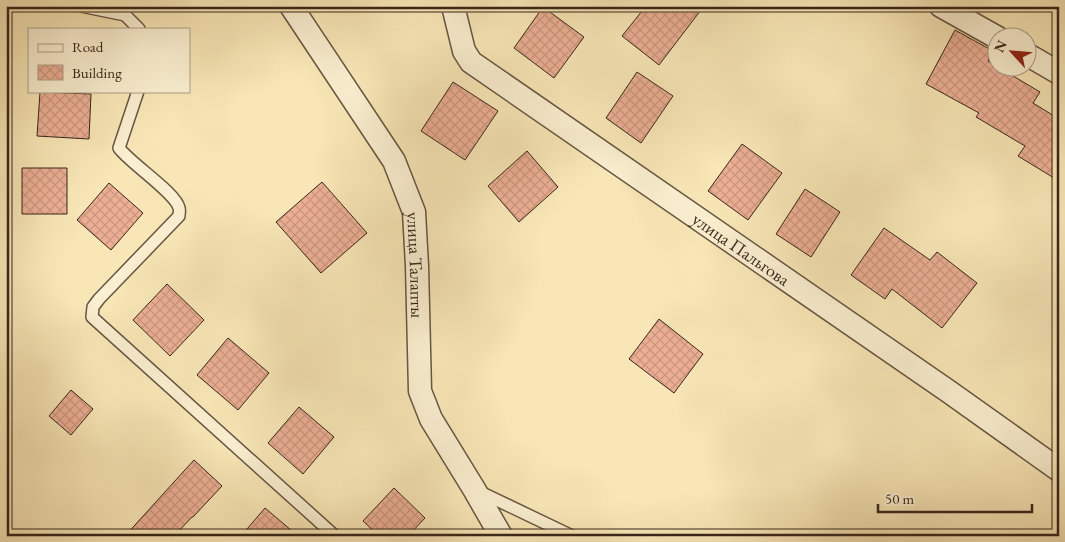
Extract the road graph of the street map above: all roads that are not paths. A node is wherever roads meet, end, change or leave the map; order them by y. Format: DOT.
graph roads {
  1 [pos="81,6"];
  2 [pos="291,6"];
  3 [pos="453,6"];
  4 [pos="941,6"];
  5 [pos="138,28"];
  6 [pos="988,32"];
  7 [pos="1038,61"];
  8 [pos="1059,73"];
  9 [pos="138,92"];
  10 [pos="1059,470"];
  11 [pos="474,489"];
  12 [pos="335,536"];
  13 [pos="501,536"];
  14 [pos="572,536"];
  1 -- 5 [label="lane"];
  2 -- 11 [label="street, улица Талапты"];
  3 -- 10 [label="street, улица Пальгова"];
  4 -- 6 [label="street"];
  7 -- 8 [label="street"];
  9 -- 12 [label="lane"];
  11 -- 13 [label="street, улица Талапты"];
  11 -- 14 [label="lane"];
}
